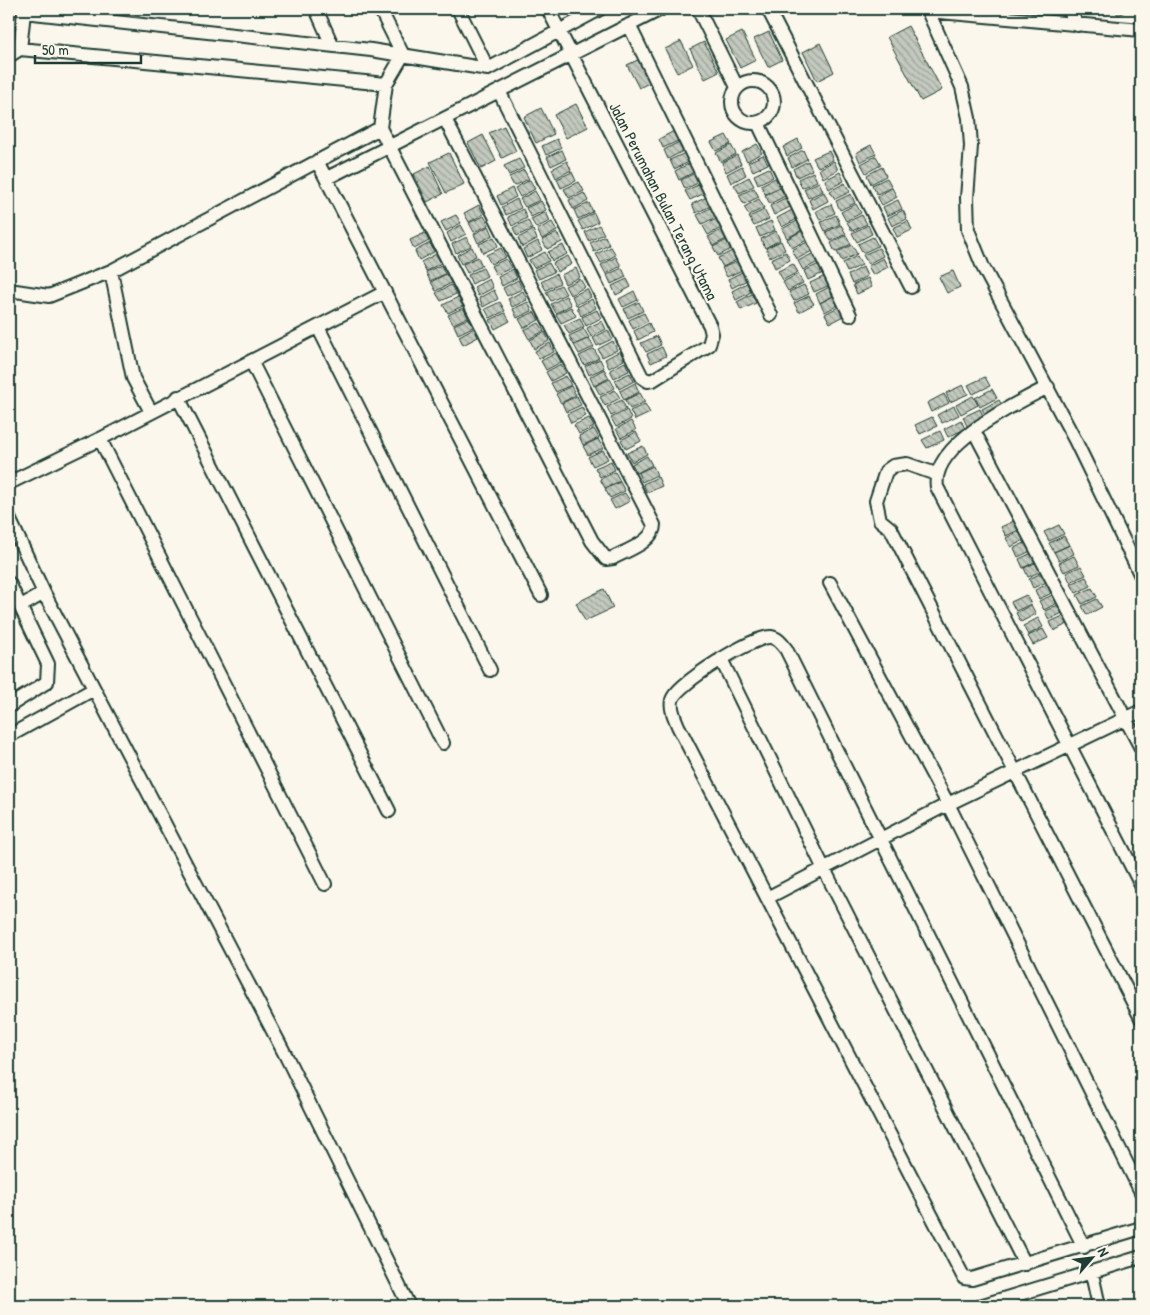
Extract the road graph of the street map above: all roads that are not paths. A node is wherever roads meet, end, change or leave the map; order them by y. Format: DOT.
graph roads {
  1 [pos="316,9"];
  2 [pos="380,9"];
  3 [pos="458,9"];
  4 [pos="548,9"];
  5 [pos="600,9"];
  6 [pos="661,9"];
  7 [pos="698,9"];
  8 [pos="768,9"];
  9 [pos="1069,9"];
  10 [pos="23,10"];
  11 [pos="927,10"];
  12 [pos="1002,14"];
  13 [pos="629,25"];
  14 [pos="1077,25"];
  15 [pos="559,30"];
  16 [pos="1141,30"];
  17 [pos="332,45"];
  18 [pos="20,49"];
  19 [pos="572,55"];
  20 [pos="9,56"];
  21 [pos="403,56"];
  22 [pos="488,69"];
  23 [pos="386,84"];
  24 [pos="737,87"];
  25 [pos="499,91"];
  26 [pos="444,119"];
  27 [pos="758,123"];
  28 [pos="380,128"];
  29 [pos="390,146"];
  30 [pos="317,161"];
  31 [pos="327,178"];
  32 [pos="111,271"];
  33 [pos="911,287"];
  34 [pos="9,290"];
  35 [pos="385,292"];
  36 [pos="771,315"];
  37 [pos="850,315"];
  38 [pos="318,328"];
  39 [pos="250,360"];
  40 [pos="1048,387"];
  41 [pos="178,398"];
  42 [pos="151,412"];
  43 [pos="974,431"];
  44 [pos="100,439"];
  45 [pos="936,474"];
  46 [pos="9,483"];
  47 [pos="9,518"];
  48 [pos="1141,576"];
  49 [pos="9,583"];
  50 [pos="830,583"];
  51 [pos="44,593"];
  52 [pos="540,595"];
  53 [pos="21,606"];
  54 [pos="721,660"];
  55 [pos="490,670"];
  56 [pos="94,689"];
  57 [pos="9,706"];
  58 [pos="1141,711"];
  59 [pos="1126,718"];
  60 [pos="9,736"];
  61 [pos="443,743"];
  62 [pos="1072,746"];
  63 [pos="1141,748"];
  64 [pos="1017,772"];
  65 [pos="948,804"];
  66 [pos="389,811"];
  67 [pos="879,838"];
  68 [pos="823,867"];
  69 [pos="324,884"];
  70 [pos="1141,885"];
  71 [pos="767,898"];
  72 [pos="1141,1018"];
  73 [pos="1141,1192"];
  74 [pos="1141,1228"];
  75 [pos="1084,1247"];
  76 [pos="1141,1257"];
  77 [pos="1025,1264"];
  78 [pos="1092,1274"];
  79 [pos="1001,1304"];
  80 [pos="409,1306"];
  81 [pos="980,1306"];
  82 [pos="1099,1306"];
  1 -- 17 [label="street"];
  2 -- 21 [label="street"];
  3 -- 22 [label="street"];
  4 -- 15 [label="street, Jalan Perumahan Bulan Terang Utama"];
  5 -- 15 [label="street"];
  6 -- 13 [label="street"];
  7 -- 24 [label="street"];
  8 -- 33 [label="street"];
  9 -- 14 [label="street"];
  10 -- 17 [label="street"];
  10 -- 18 [label="street"];
  11 -- 12 [label="street"];
  11 -- 40 [label="street"];
  12 -- 14 [label="street"];
  13 -- 19 [label="street"];
  13 -- 36 [label="street"];
  14 -- 16 [label="street"];
  15 -- 19 [label="street, Jalan Perumahan Bulan Terang Utama"];
  15 -- 22 [label="street"];
  17 -- 21 [label="street"];
  18 -- 20 [label="street"];
  18 -- 23 [label="street"];
  19 -- 25 [label="street"];
  19 -- 25 [label="street, Jalan Perumahan Bulan Terang Utama"];
  21 -- 22 [label="street"];
  21 -- 23 [label="street"];
  23 -- 28 [label="street"];
  24 -- 27 [label="street"];
  24 -- 27 [label="street"];
  25 -- 26 [label="street"];
  26 -- 29 [label="street"];
  26 -- 29 [label="street"];
  27 -- 37 [label="street"];
  28 -- 29 [label="street"];
  28 -- 30 [label="street"];
  29 -- 31 [label="street"];
  30 -- 31 [label="street"];
  30 -- 32 [label="street"];
  31 -- 35 [label="street"];
  32 -- 34 [label="street"];
  32 -- 42 [label="street"];
  35 -- 38 [label="street"];
  35 -- 52 [label="street"];
  38 -- 39 [label="street"];
  38 -- 55 [label="street"];
  39 -- 41 [label="street"];
  39 -- 61 [label="street"];
  40 -- 43 [label="street"];
  40 -- 48 [label="street"];
  41 -- 42 [label="street"];
  41 -- 66 [label="street"];
  42 -- 44 [label="street"];
  43 -- 45 [label="street"];
  43 -- 59 [label="street"];
  44 -- 46 [label="street"];
  44 -- 69 [label="street"];
  45 -- 62 [label="street"];
  45 -- 64 [label="street"];
  47 -- 51 [label="street"];
  49 -- 53 [label="street"];
  50 -- 65 [label="street"];
  51 -- 53 [label="street"];
  51 -- 56 [label="street"];
  53 -- 57 [label="street"];
  54 -- 67 [label="street"];
  54 -- 68 [label="street"];
  54 -- 71 [label="street"];
  56 -- 60 [label="street"];
  56 -- 80 [label="street"];
  58 -- 59 [label="street"];
  59 -- 62 [label="street"];
  59 -- 63 [label="street"];
  62 -- 64 [label="street"];
  62 -- 70 [label="street"];
  64 -- 65 [label="street"];
  64 -- 72 [label="street"];
  65 -- 67 [label="street"];
  65 -- 73 [label="street"];
  67 -- 68 [label="street"];
  67 -- 75 [label="street"];
  68 -- 71 [label="street"];
  68 -- 77 [label="street"];
  71 -- 77 [label="street"];
  74 -- 75 [label="street"];
  75 -- 77 [label="street"];
  76 -- 78 [label="street"];
  78 -- 79 [label="street"];
  78 -- 82 [label="street"];
  79 -- 81 [label="street"];
}
